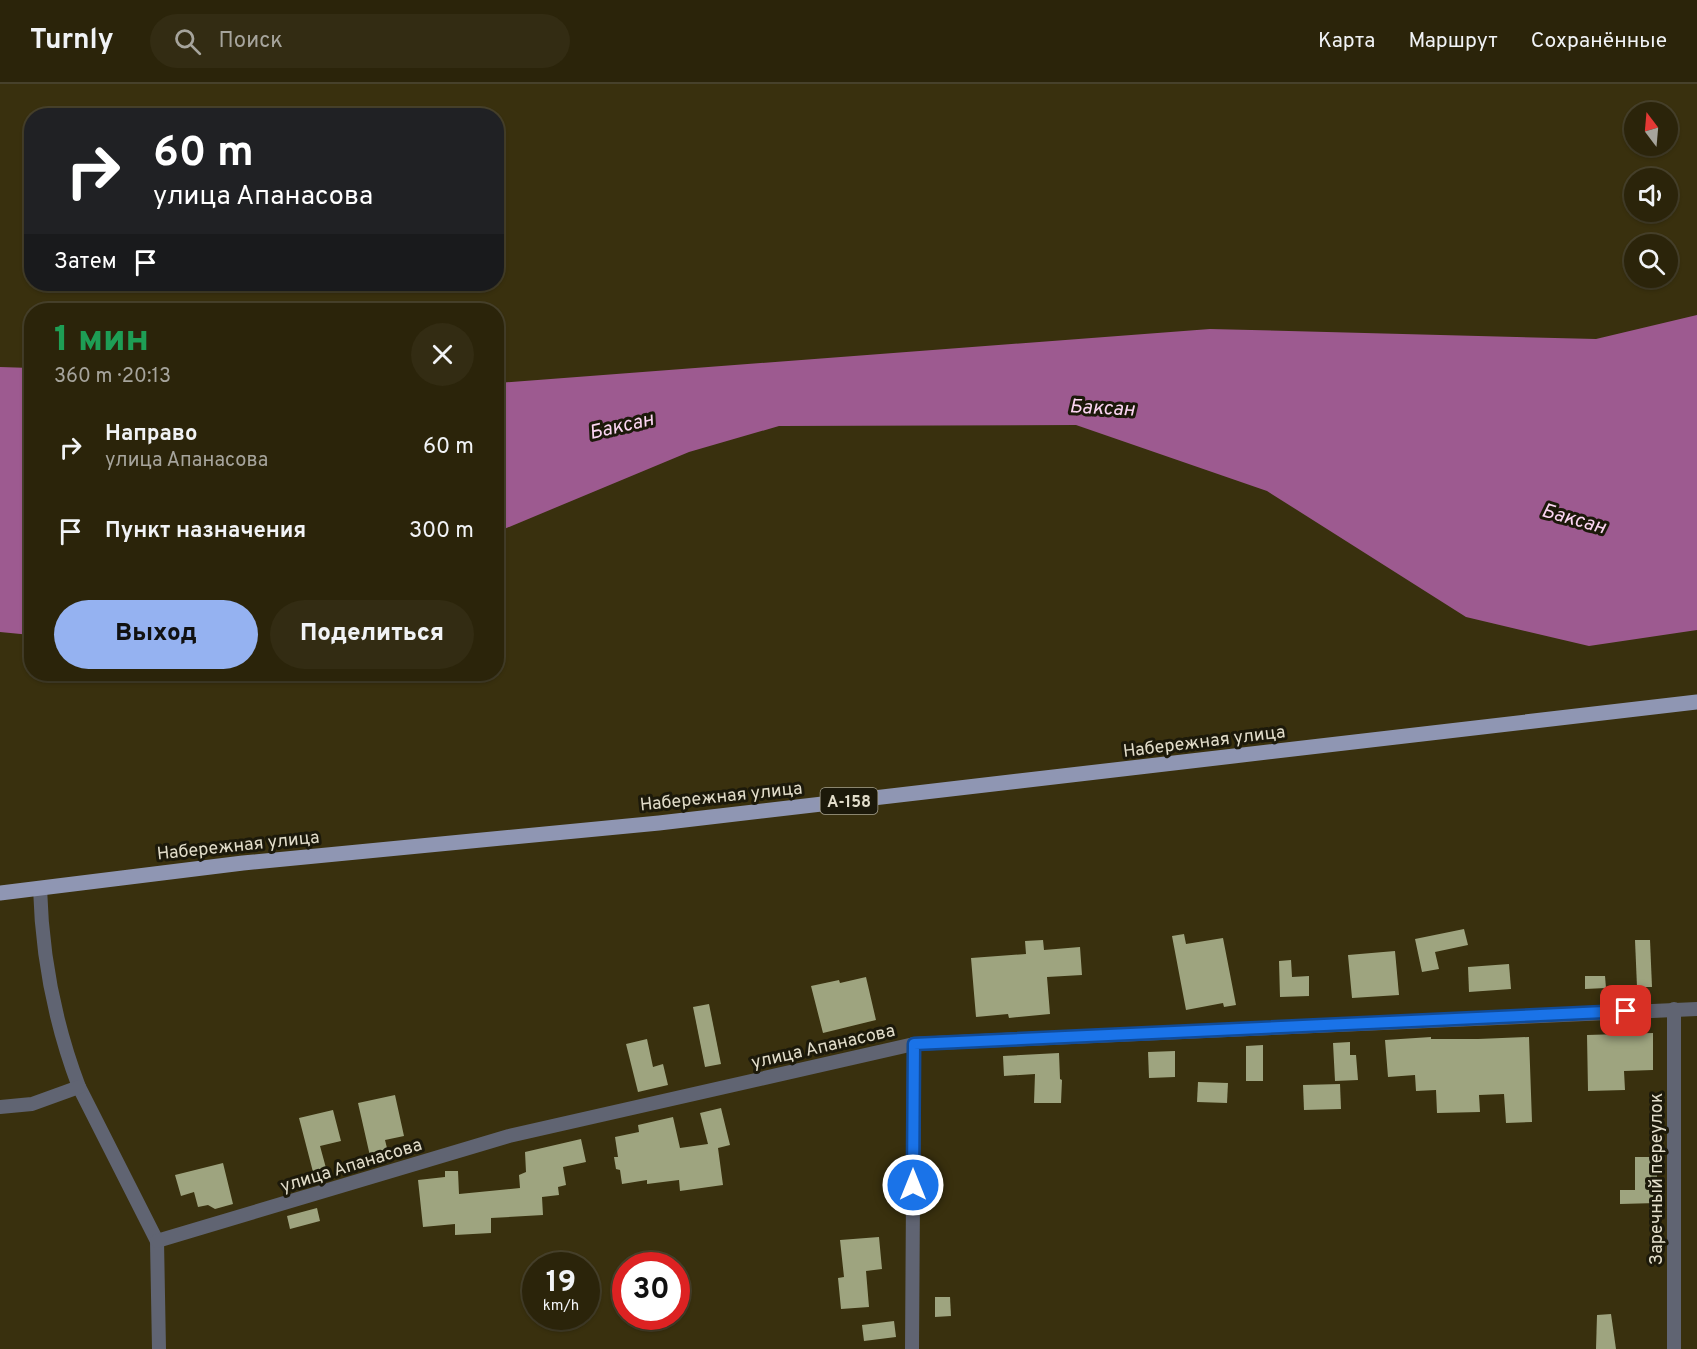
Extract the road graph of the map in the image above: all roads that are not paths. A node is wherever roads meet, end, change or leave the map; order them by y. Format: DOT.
graph roads {
  1 [pos="1697,702"];
  2 [pos="40,888"];
  3 [pos="0,893"];
  4 [pos="1674,1009"];
  5 [pos="1697,1009"];
  6 [pos="914,1044"];
  7 [pos="79,1087"];
  8 [pos="0,1107"];
  9 [pos="157,1241"];
  10 [pos="159,1349"];
  11 [pos="912,1349"];
  12 [pos="1674,1349"];
  1 -- 2 [label="main road, Набережная улица / А-158"];
  2 -- 3 [label="main road, Набережная улица / А-158"];
  2 -- 7 [label="street"];
  4 -- 5 [label="street, улица Апанасова"];
  4 -- 6 [label="street, улица Апанасова"];
  4 -- 12 [label="street, Заречный переулок"];
  6 -- 9 [label="street, улица Апанасова"];
  6 -- 11 [label="street"];
  7 -- 8 [label="street"];
  7 -- 9 [label="street"];
  9 -- 10 [label="street"];
}
